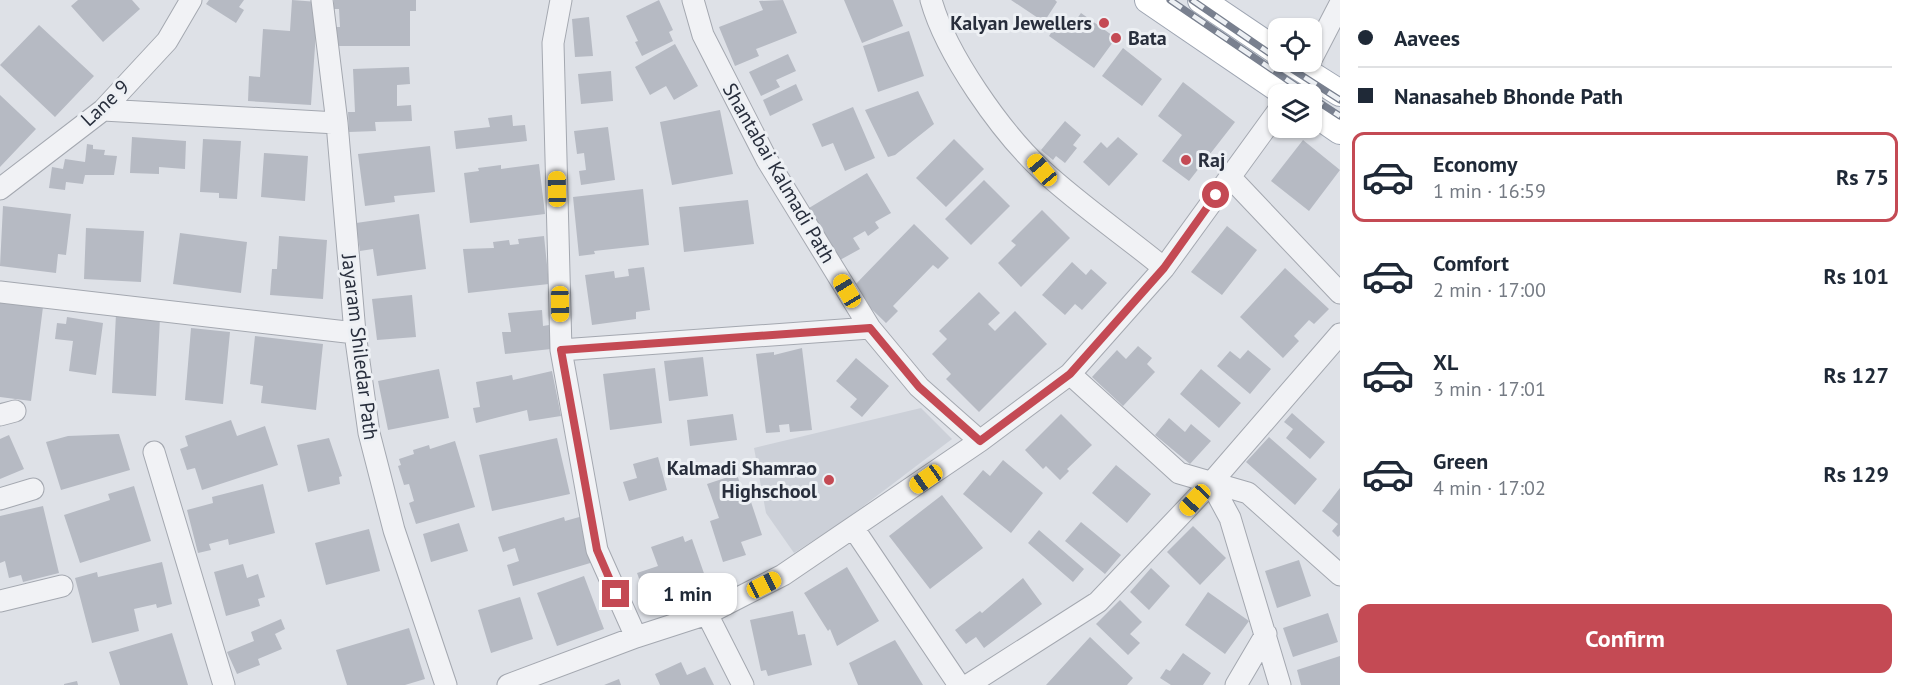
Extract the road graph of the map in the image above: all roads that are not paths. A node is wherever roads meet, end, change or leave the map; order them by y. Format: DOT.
graph roads {
  1 [pos="190,0"];
  2 [pos="322,0"];
  3 [pos="561,0"];
  4 [pos="693,0"];
  5 [pos="931,0"];
  6 [pos="1148,0"];
  7 [pos="1201,0"];
  8 [pos="1340,4"];
  9 [pos="1322,34"];
  10 [pos="1268,45"];
  11 [pos="1314,72"];
  12 [pos="1273,84"];
  13 [pos="1340,93"];
  14 [pos="103,110"];
  15 [pos="1322,119"];
  16 [pos="337,123"];
  17 [pos="1268,125"];
  18 [pos="1340,131"];
  19 [pos="1230,177"];
  20 [pos="0,189"];
  21 [pos="1164,268"];
  22 [pos="0,292"];
  23 [pos="1340,293"];
  24 [pos="870,328"];
  25 [pos="355,333"];
  26 [pos="1340,334"];
  27 [pos="561,350"];
  28 [pos="1070,374"];
  29 [pos="980,441"];
  30 [pos="154,452"];
  31 [pos="1211,483"];
  32 [pos="33,489"];
  33 [pos="0,499"];
  34 [pos="854,529"];
  35 [pos="1340,576"];
  36 [pos="62,586"];
  37 [pos="0,601"];
  38 [pos="707,614"];
  39 [pos="1266,634"];
  40 [pos="636,637"];
  41 [pos="536,680"];
  42 [pos="224,685"];
  43 [pos="446,685"];
  44 [pos="508,685"];
  45 [pos="743,685"];
  46 [pos="959,685"];
  47 [pos="968,685"];
  48 [pos="1236,685"];
  49 [pos="1280,685"];
  1 -- 14 [label="street, Lane 9"];
  2 -- 16 [label="street, Jayaram Shiledar Path"];
  3 -- 27 [label="street"];
  4 -- 24 [label="street, Shantabai Kalmadi Path"];
  5 -- 21 [label="street"];
  6 -- 12 [label="main road"];
  7 -- 10 [label="main road"];
  8 -- 9 [label="street"];
  11 -- 13 [label="main road"];
  14 -- 16 [label="street"];
  14 -- 20 [label="street, Lane 9"];
  15 -- 18 [label="main road"];
  16 -- 25 [label="street, Jayaram Shiledar Path"];
  17 -- 19 [label="street"];
  19 -- 21 [label="street"];
  19 -- 23 [label="street"];
  21 -- 28 [label="street"];
  22 -- 25 [label="street"];
  24 -- 27 [label="street"];
  24 -- 29 [label="street, Shantabai Kalmadi Path"];
  25 -- 43 [label="street, Jayaram Shiledar Path"];
  26 -- 31 [label="street"];
  27 -- 40 [label="street"];
  28 -- 29 [label="street"];
  28 -- 31 [label="street"];
  29 -- 34 [label="street"];
  30 -- 42 [label="street"];
  31 -- 35 [label="street"];
  31 -- 39 [label="street"];
  31 -- 47 [label="street"];
  32 -- 33 [label="street"];
  34 -- 38 [label="street"];
  34 -- 46 [label="street"];
  36 -- 37 [label="street"];
  38 -- 40 [label="street"];
  38 -- 45 [label="street"];
  39 -- 48 [label="street"];
  39 -- 49 [label="street"];
  40 -- 41 [label="street"];
  41 -- 44 [label="street"];
}
